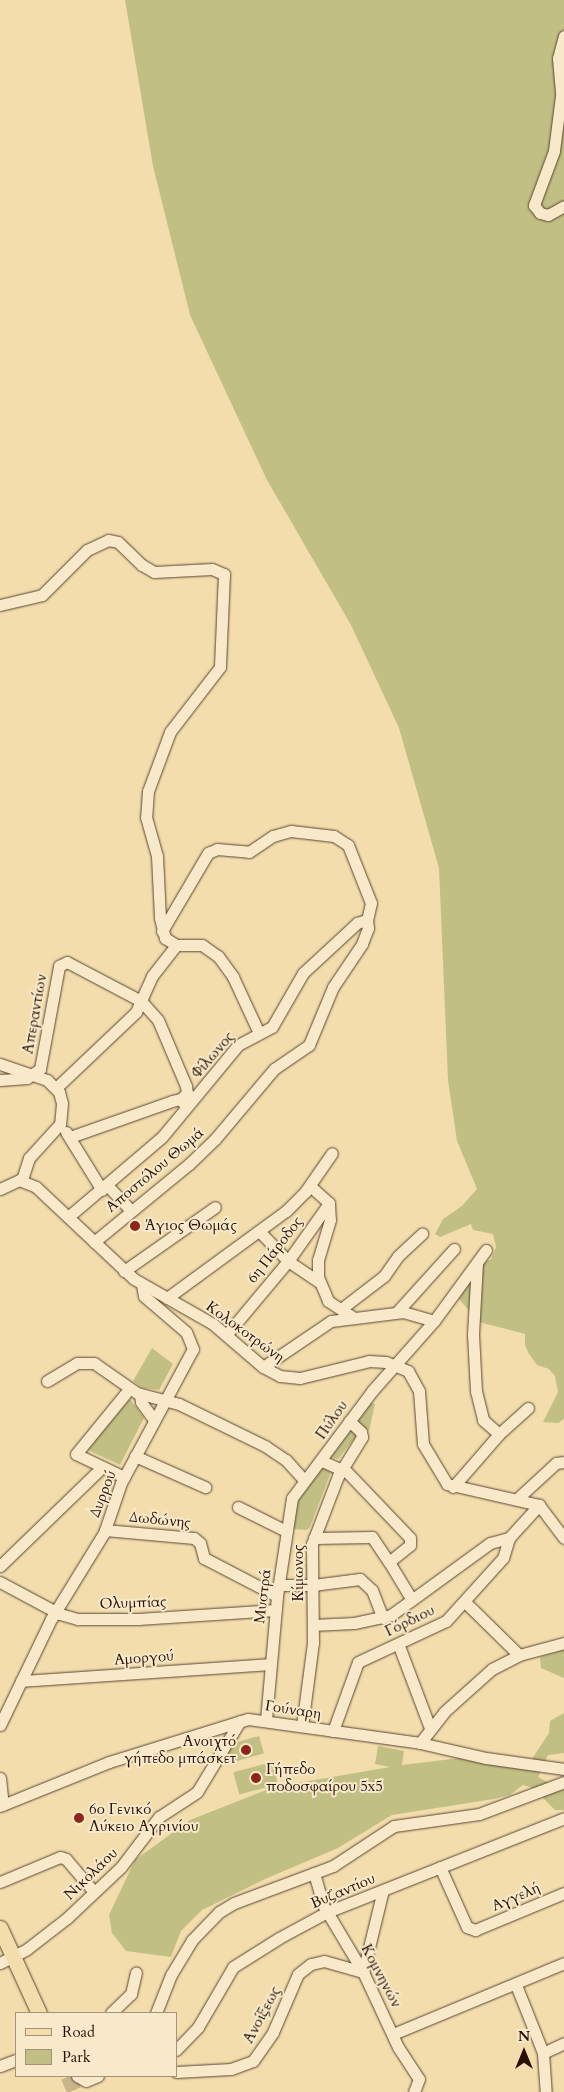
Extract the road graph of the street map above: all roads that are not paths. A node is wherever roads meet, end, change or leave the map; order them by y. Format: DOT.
graph roads {
  1 [pos="564,36"];
  2 [pos="564,206"];
  3 [pos="0,605"];
  4 [pos="367,924"];
  5 [pos="162,931"];
  6 [pos="176,945"];
  7 [pos="141,1001"];
  8 [pos="259,1033"];
  9 [pos="0,1064"];
  10 [pos="35,1075"];
  11 [pos="0,1080"];
  12 [pos="56,1088"];
  13 [pos="184,1104"];
  14 [pos="60,1124"];
  15 [pos="70,1136"];
  16 [pos="332,1153"];
  17 [pos="22,1180"];
  18 [pos="310,1186"];
  19 [pos="105,1188"];
  20 [pos="0,1189"];
  21 [pos="329,1203"];
  22 [pos="215,1207"];
  23 [pos="130,1210"];
  24 [pos="68,1217"];
  25 [pos="260,1232"];
  26 [pos="422,1234"];
  27 [pos="94,1242"];
  28 [pos="454,1249"];
  29 [pos="486,1250"];
  30 [pos="288,1261"];
  31 [pos="477,1263"];
  32 [pos="124,1271"];
  33 [pos="319,1282"];
  34 [pos="142,1285"];
  35 [pos="166,1298"];
  36 [pos="341,1309"];
  37 [pos="397,1312"];
  38 [pos="354,1318"];
  39 [pos="434,1321"];
  40 [pos="227,1334"];
  41 [pos="397,1365"];
  42 [pos="263,1367"];
  43 [pos="47,1381"];
  44 [pos="129,1389"];
  45 [pos="140,1394"];
  46 [pos="164,1401"];
  47 [pos="528,1408"];
  48 [pos="154,1420"];
  49 [pos="349,1421"];
  50 [pos="499,1434"];
  51 [pos="135,1456"];
  52 [pos="322,1461"];
  53 [pos="564,1462"];
  54 [pos="102,1467"];
  55 [pos="342,1469"];
  56 [pos="124,1477"];
  57 [pos="304,1480"];
  58 [pos="453,1487"];
  59 [pos="205,1488"];
  60 [pos="518,1498"];
  61 [pos="539,1504"];
  62 [pos="238,1507"];
  63 [pos="105,1530"];
  64 [pos="286,1531"];
  65 [pos="314,1538"];
  66 [pos="509,1538"];
  67 [pos="564,1538"];
  68 [pos="389,1562"];
  69 [pos="0,1566"];
  70 [pos="0,1582"];
  71 [pos="313,1585"];
  72 [pos="278,1590"];
  73 [pos="412,1600"];
  74 [pos="465,1602"];
  75 [pos="276,1610"];
  76 [pos="55,1611"];
  77 [pos="383,1618"];
  78 [pos="313,1625"];
  79 [pos="564,1644"];
  80 [pos="399,1646"];
  81 [pos="519,1655"];
  82 [pos="270,1664"];
  83 [pos="21,1681"];
  84 [pos="266,1720"];
  85 [pos="240,1721"];
  86 [pos="0,1725"];
  87 [pos="302,1726"];
  88 [pos="430,1728"];
  89 [pos="214,1729"];
  90 [pos="334,1731"];
  91 [pos="420,1744"];
  92 [pos="220,1751"];
  93 [pos="564,1769"];
  94 [pos="0,1778"];
  95 [pos="564,1782"];
  96 [pos="2,1806"];
  97 [pos="564,1818"];
  98 [pos="440,1867"];
  99 [pos="314,1873"];
  100 [pos="0,1882"];
  101 [pos="384,1890"];
  102 [pos="94,1892"];
  103 [pos="564,1893"];
  104 [pos="327,1912"];
  105 [pos="0,1928"];
  106 [pos="7,1960"];
  107 [pos="564,1963"];
  108 [pos="363,1972"];
  109 [pos="136,1973"];
  110 [pos="516,1985"];
  111 [pos="38,2012"];
  112 [pos="112,2012"];
  113 [pos="156,2012"];
  114 [pos="393,2034"];
  115 [pos="564,2043"];
  116 [pos="178,2048"];
  117 [pos="543,2053"];
  118 [pos="15,2060"];
  119 [pos="0,2066"];
  120 [pos="178,2072"];
  121 [pos="79,2077"];
  122 [pos="96,2077"];
  123 [pos="414,2092"];
  124 [pos="546,2092"];
  1 -- 2 [label="street"];
  3 -- 5 [label="street"];
  4 -- 5 [label="street"];
  4 -- 8 [label="street, Φίλωνος"];
  4 -- 23 [label="street, Αποστόλου Θωμά"];
  5 -- 6 [label="street"];
  6 -- 7 [label="street"];
  6 -- 8 [label="street"];
  7 -- 10 [label="street, Απεραντίων"];
  7 -- 12 [label="street"];
  7 -- 13 [label="street"];
  8 -- 13 [label="street, Φίλωνος"];
  9 -- 10 [label="street, Απεραντίων"];
  10 -- 11 [label="street, Απεραντίων"];
  10 -- 12 [label="street, Απεραντίων"];
  12 -- 14 [label="street"];
  13 -- 15 [label="street"];
  13 -- 19 [label="street, Φίλωνος"];
  14 -- 15 [label="street"];
  14 -- 17 [label="street"];
  15 -- 19 [label="street"];
  16 -- 18 [label="street"];
  17 -- 20 [label="street"];
  17 -- 24 [label="street, Κολοκοτρώνη"];
  18 -- 21 [label="street"];
  18 -- 25 [label="street"];
  19 -- 23 [label="street"];
  19 -- 24 [label="street, Φίλωνος"];
  21 -- 30 [label="street, 6η Πάροδος"];
  21 -- 33 [label="street"];
  22 -- 32 [label="street"];
  23 -- 27 [label="street, Αποστόλου Θωμά"];
  24 -- 27 [label="street, Κολοκοτρώνη"];
  25 -- 30 [label="street"];
  25 -- 35 [label="street"];
  26 -- 36 [label="street"];
  27 -- 32 [label="street, Κολοκοτρώνη"];
  28 -- 37 [label="street"];
  29 -- 31 [label="street, Πύλου"];
  30 -- 33 [label="street"];
  30 -- 40 [label="street, 6η Πάροδος"];
  31 -- 39 [label="street, Πύλου"];
  31 -- 50 [label="street"];
  32 -- 34 [label="street, Κολοκοτρώνη"];
  33 -- 36 [label="street"];
  34 -- 35 [label="street, Κολοκοτρώνη"];
  34 -- 46 [label="street, Δυρρού"];
  35 -- 40 [label="street, Κολοκοτρώνη"];
  36 -- 38 [label="street"];
  37 -- 38 [label="street"];
  37 -- 39 [label="street"];
  38 -- 42 [label="street"];
  39 -- 41 [label="street, Πύλου"];
  40 -- 42 [label="street, Κολοκοτρώνη"];
  41 -- 42 [label="street, Κολοκοτρώνη"];
  41 -- 49 [label="street, Πύλου"];
  41 -- 58 [label="street"];
  43 -- 44 [label="street"];
  44 -- 45 [label="street"];
  44 -- 54 [label="street"];
  45 -- 46 [label="street"];
  45 -- 48 [label="street"];
  46 -- 48 [label="street, Δυρρού"];
  46 -- 57 [label="street"];
  47 -- 50 [label="street"];
  48 -- 51 [label="street, Δυρρού"];
  49 -- 52 [label="street, Πύλου"];
  49 -- 55 [label="street, Κίμωνος"];
  50 -- 58 [label="street"];
  51 -- 56 [label="street, Δυρρού"];
  51 -- 59 [label="street"];
  52 -- 55 [label="street"];
  52 -- 57 [label="street, Πύλου"];
  53 -- 60 [label="street"];
  54 -- 56 [label="street"];
  54 -- 69 [label="street"];
  55 -- 65 [label="street, Κίμωνος"];
  55 -- 68 [label="street"];
  56 -- 63 [label="street, Δυρρού"];
  57 -- 64 [label="street, Μυστρά"];
  58 -- 60 [label="street"];
  60 -- 61 [label="street"];
  61 -- 66 [label="street, Γόρδιου"];
  61 -- 67 [label="street"];
  62 -- 64 [label="street"];
  63 -- 72 [label="street, Δωδώνης"];
  63 -- 76 [label="street, Δυρρού"];
  64 -- 72 [label="street, Μυστρά"];
  65 -- 68 [label="street"];
  65 -- 71 [label="street, Κίμωνος"];
  66 -- 73 [label="street, Γόρδιου"];
  66 -- 74 [label="street, Γόρδιου"];
  68 -- 73 [label="street"];
  70 -- 76 [label="street, Ολυμπίας"];
  71 -- 72 [label="street"];
  71 -- 77 [label="street"];
  71 -- 78 [label="street, Κίμωνος"];
  72 -- 75 [label="street, Μυστρά"];
  73 -- 77 [label="street, Γόρδιου"];
  74 -- 80 [label="street, Γόρδιου"];
  74 -- 81 [label="street"];
  75 -- 76 [label="street, Ολυμπίας"];
  75 -- 82 [label="street, Μυστρά"];
  76 -- 83 [label="street, Δυρρού"];
  77 -- 78 [label="street, Γόρδιου"];
  78 -- 87 [label="street, Κίμωνος"];
  79 -- 81 [label="street"];
  80 -- 88 [label="street"];
  80 -- 90 [label="street, Γόρδιου"];
  81 -- 88 [label="street"];
  82 -- 83 [label="street, Αμοργού"];
  82 -- 84 [label="street, Μυστρά"];
  83 -- 86 [label="street, Δυρρού"];
  84 -- 85 [label="street, Γούναρη"];
  84 -- 87 [label="street, Γούναρη"];
  85 -- 89 [label="street, Γούναρη"];
  85 -- 92 [label="street, Νικολάου"];
  87 -- 90 [label="street, Γούναρη"];
  88 -- 91 [label="street"];
  89 -- 92 [label="street"];
  89 -- 96 [label="street, Γούναρη"];
  90 -- 91 [label="street, Γούναρη"];
  91 -- 93 [label="street, Γούναρη"];
  92 -- 102 [label="street, Νικολάου"];
  94 -- 96 [label="street"];
  95 -- 99 [label="street"];
  97 -- 98 [label="street, Βυζαντίου"];
  98 -- 101 [label="street, Βυζαντίου"];
  98 -- 103 [label="street, Αγγελή"];
  99 -- 104 [label="street, Κομνηνών"];
  99 -- 113 [label="street"];
  100 -- 102 [label="street"];
  101 -- 104 [label="street, Βυζαντίου"];
  101 -- 108 [label="street"];
  102 -- 106 [label="street, Νικολάου"];
  104 -- 108 [label="street, Κομνηνών"];
  104 -- 116 [label="street, Βυζαντίου"];
  105 -- 106 [label="main road"];
  106 -- 111 [label="main road"];
  107 -- 110 [label="street"];
  108 -- 114 [label="street, Κομνηνών"];
  108 -- 120 [label="street, Ανοίξεως"];
  109 -- 112 [label="street"];
  110 -- 114 [label="street"];
  110 -- 117 [label="street"];
  114 -- 123 [label="street, Κομνηνών"];
  115 -- 117 [label="street"];
  117 -- 124 [label="street"];
  118 -- 119 [label="street"];
  121 -- 122 [label="street"];
}
